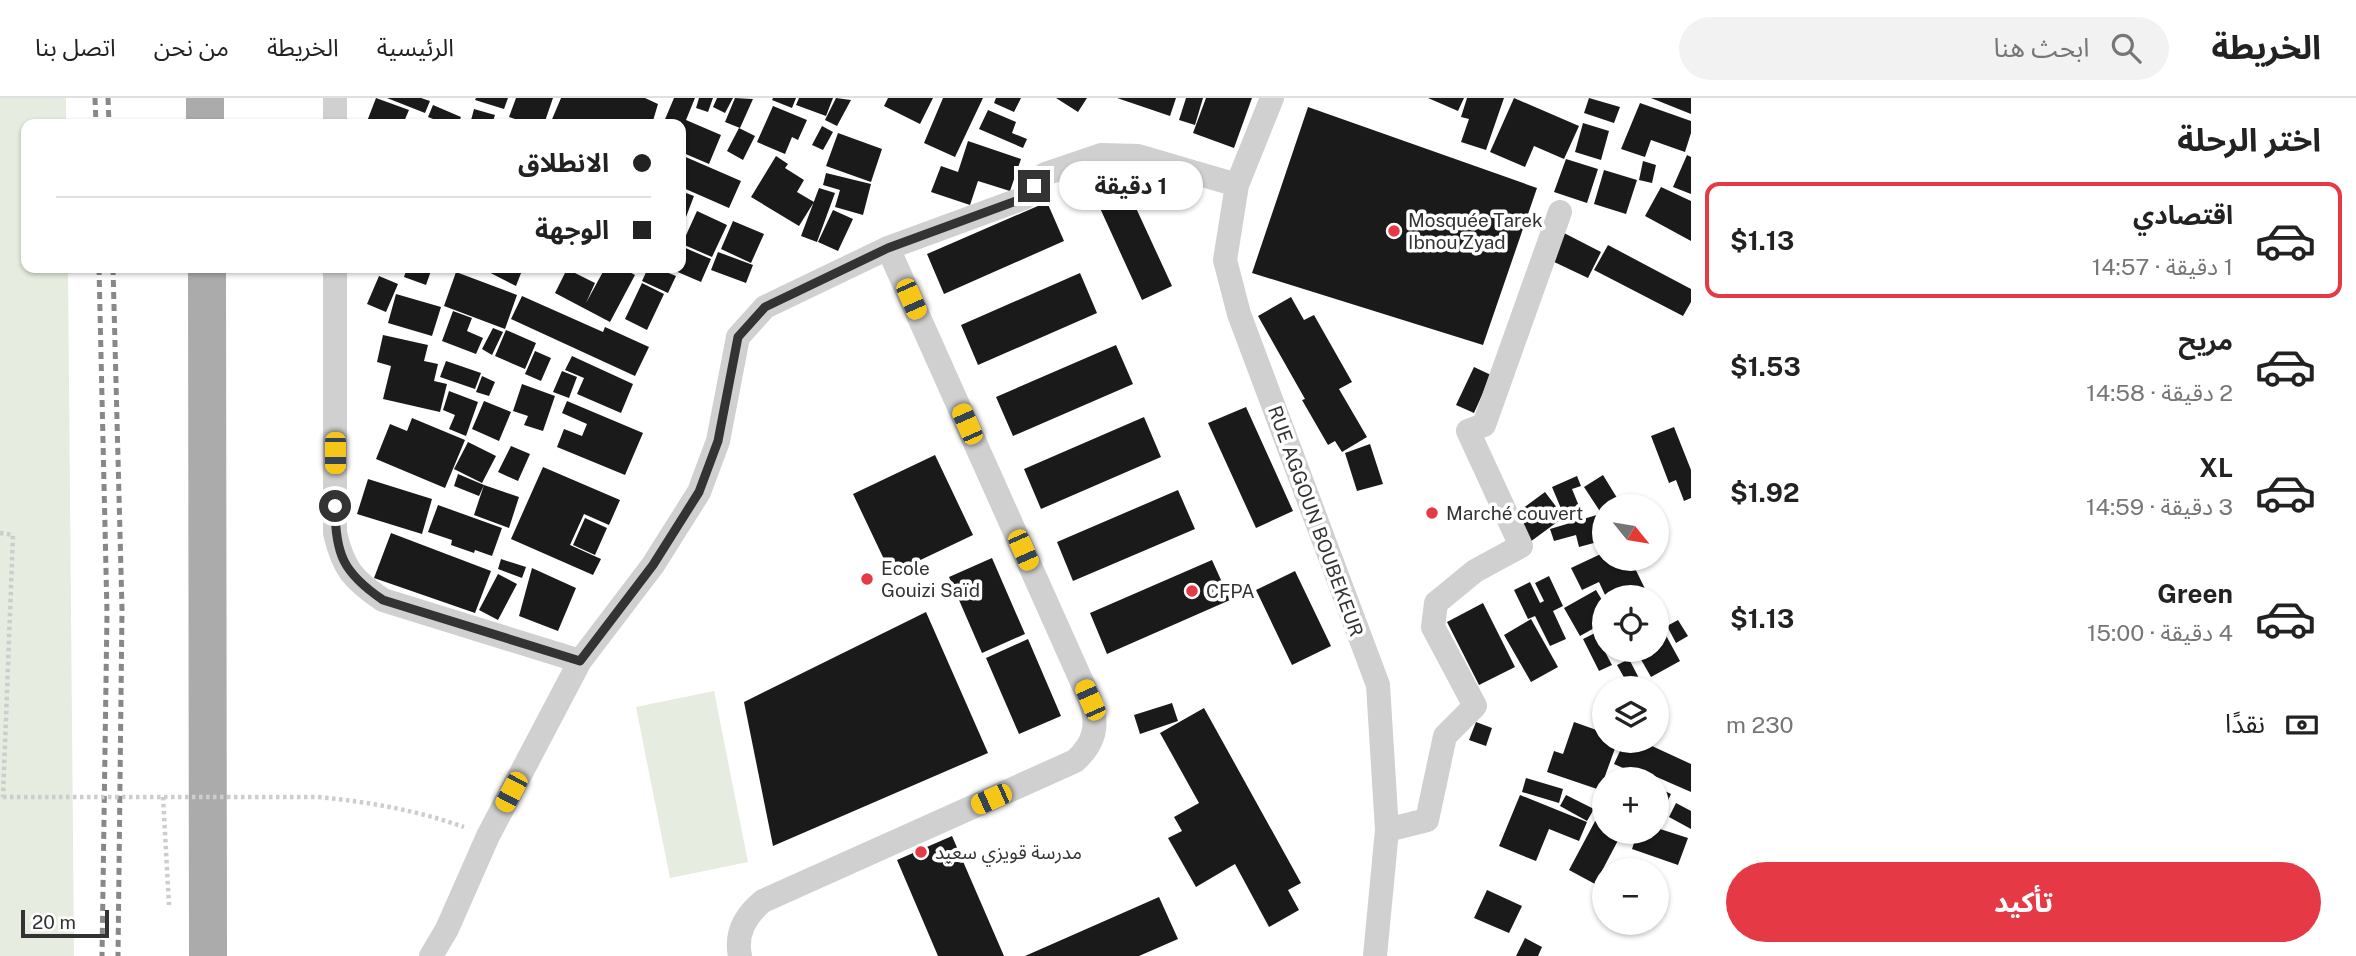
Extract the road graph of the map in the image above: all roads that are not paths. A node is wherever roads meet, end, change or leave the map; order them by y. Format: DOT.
graph roads {
  1 [pos="205,98"];
  2 [pos="335,98"];
  3 [pos="1272,98"];
  4 [pos="205,119"];
  5 [pos="335,119"];
  6 [pos="1237,185"];
  7 [pos="1560,212"];
  8 [pos="888,248"];
  9 [pos="206,273"];
  10 [pos="335,273"];
  11 [pos="580,661"];
  12 [pos="1387,831"];
  13 [pos="208,956"];
  14 [pos="431,956"];
  15 [pos="740,956"];
  16 [pos="1375,956"];
  1 -- 4 [label="main road"];
  2 -- 5 [label="street"];
  3 -- 6 [label="street, RUE AGGOUN BOUBEKEUR"];
  6 -- 8 [label="street"];
  6 -- 12 [label="street, RUE AGGOUN BOUBEKEUR"];
  7 -- 12 [label="street"];
  8 -- 11 [label="street"];
  8 -- 15 [label="street"];
  9 -- 13 [label="main road"];
  10 -- 11 [label="street"];
  11 -- 14 [label="street"];
  12 -- 16 [label="street, RUE AGGOUN BOUBEKEUR"];
}
